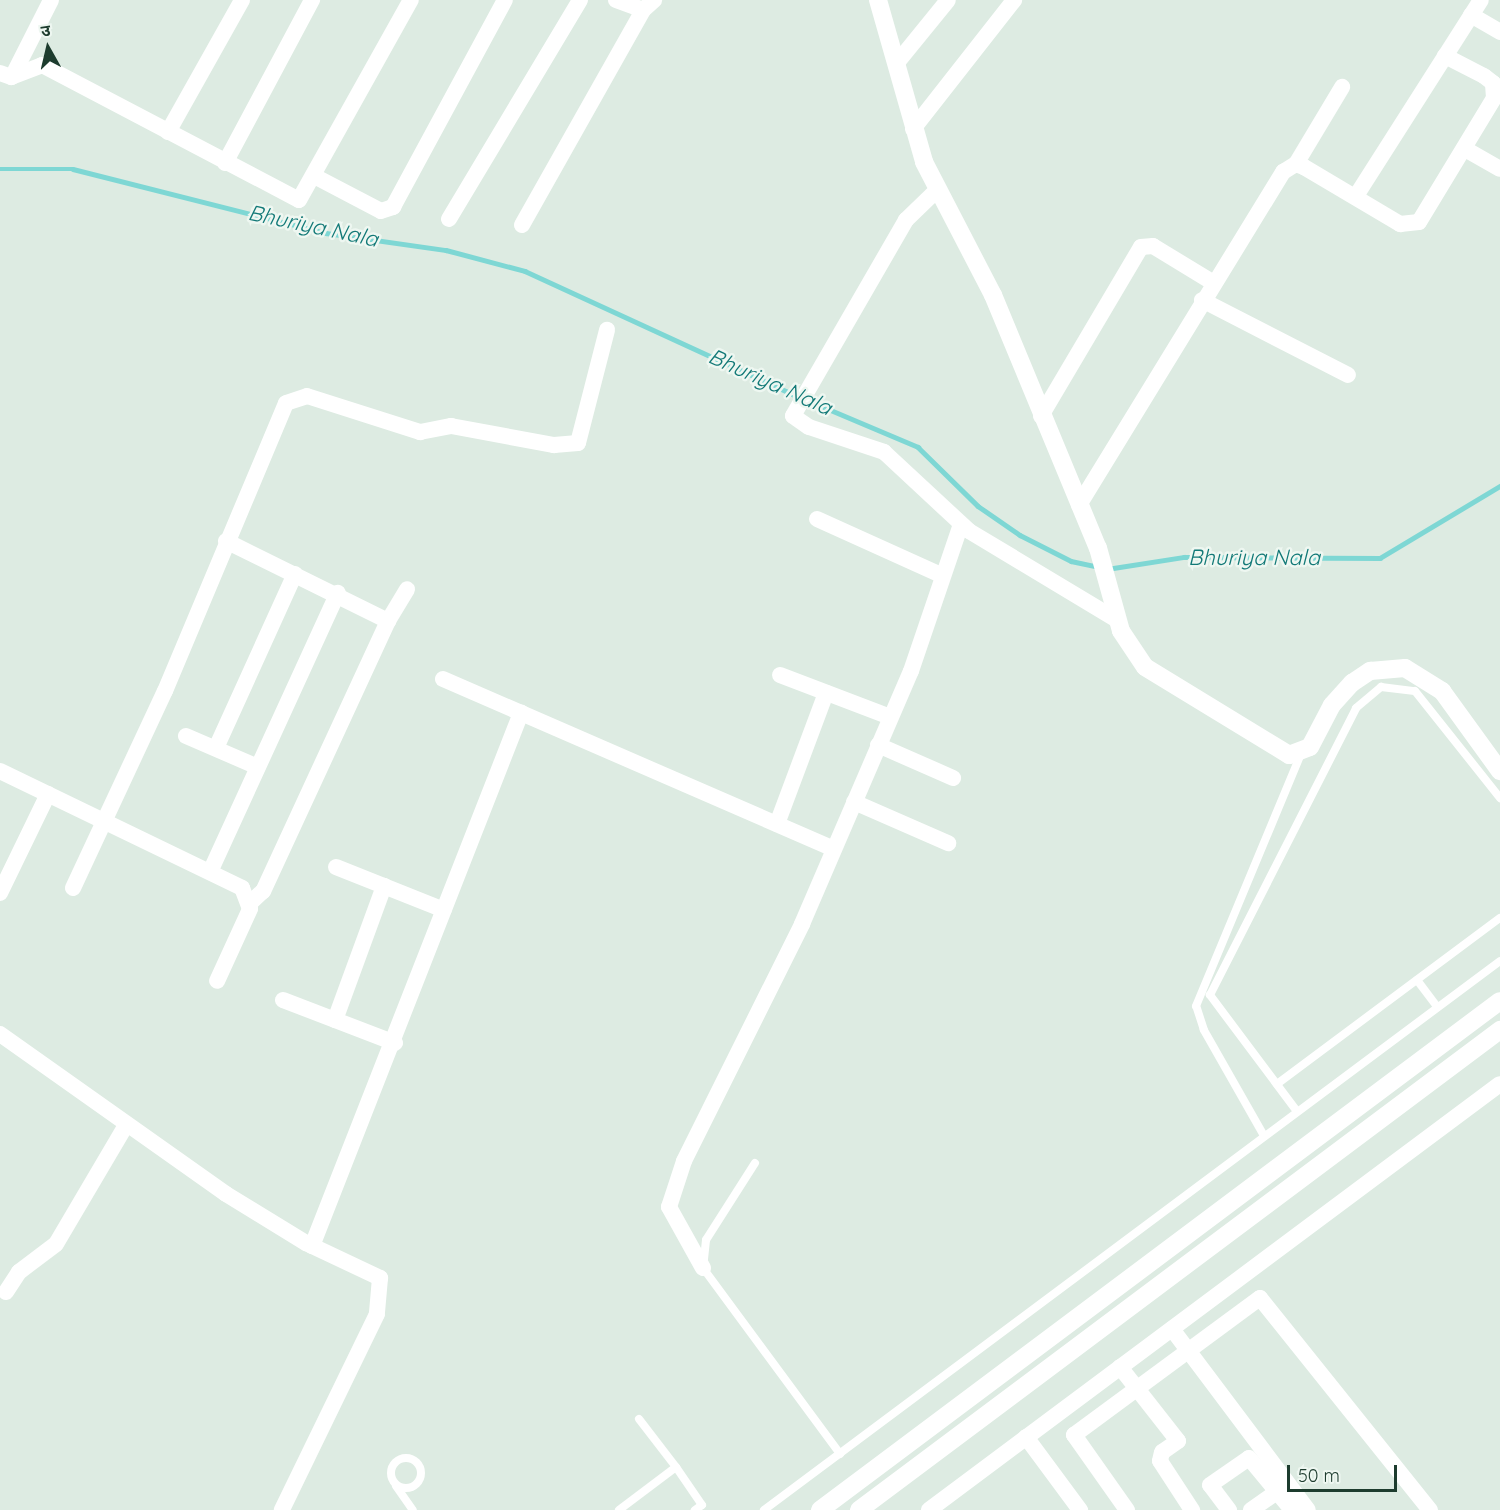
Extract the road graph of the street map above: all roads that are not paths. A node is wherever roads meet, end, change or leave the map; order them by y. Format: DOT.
graph roads {
  1 [pos="51,0"];
  2 [pos="242,0"];
  3 [pos="312,0"];
  4 [pos="411,0"];
  5 [pos="505,0"];
  6 [pos="580,0"];
  7 [pos="616,0"];
  8 [pos="948,0"];
  9 [pos="1014,0"];
  10 [pos="1481,0"];
  11 [pos="879,1"];
  12 [pos="649,5"];
  13 [pos="1471,15"];
  14 [pos="1500,32"];
  15 [pos="1445,56"];
  16 [pos="896,64"];
  17 [pos="6,75"];
  18 [pos="1342,87"];
  19 [pos="913,129"];
  20 [pos="168,132"];
  21 [pos="1465,149"];
  22 [pos="225,163"];
  23 [pos="1296,164"];
  24 [pos="1500,169"];
  25 [pos="316,177"];
  26 [pos="938,189"];
  27 [pos="1356,196"];
  28 [pos="449,219"];
  29 [pos="522,225"];
  30 [pos="1212,282"];
  31 [pos="1202,300"];
  32 [pos="607,330"];
  33 [pos="1348,375"];
  34 [pos="1041,416"];
  35 [pos="1079,505"];
  36 [pos="817,519"];
  37 [pos="961,524"];
  38 [pos="226,541"];
  39 [pos="295,574"];
  40 [pos="941,575"];
  41 [pos="407,589"];
  42 [pos="338,593"];
  43 [pos="1117,620"];
  44 [pos="388,621"];
  45 [pos="780,675"];
  46 [pos="443,679"];
  47 [pos="826,693"];
  48 [pos="521,713"];
  49 [pos="890,717"];
  50 [pos="186,736"];
  51 [pos="878,745"];
  52 [pos="216,748"];
  53 [pos="1301,754"];
  54 [pos="258,767"];
  55 [pos="0,771"];
  56 [pos="1500,771"];
  57 [pos="953,778"];
  58 [pos="48,794"];
  59 [pos="1500,798"];
  60 [pos="854,802"];
  61 [pos="105,821"];
  62 [pos="777,824"];
  63 [pos="948,843"];
  64 [pos="834,849"];
  65 [pos="336,867"];
  66 [pos="210,872"];
  67 [pos="384,886"];
  68 [pos="73,888"];
  69 [pos="0,893"];
  70 [pos="251,902"];
  71 [pos="444,910"];
  72 [pos="1500,918"];
  73 [pos="1500,961"];
  74 [pos="1417,980"];
  75 [pos="217,981"];
  76 [pos="283,1000"];
  77 [pos="1500,1001"];
  78 [pos="1437,1007"];
  79 [pos="335,1020"];
  80 [pos="1500,1030"];
  81 [pos="0,1034"];
  82 [pos="395,1043"];
  83 [pos="1277,1084"];
  84 [pos="1500,1084"];
  85 [pos="1296,1110"];
  86 [pos="126,1125"];
  87 [pos="1263,1134"];
  88 [pos="755,1163"];
  89 [pos="312,1246"];
  90 [pos="704,1268"];
  91 [pos="6,1292"];
  92 [pos="1172,1329"];
  93 [pos="1188,1351"];
  94 [pos="1120,1368"];
  95 [pos="1139,1392"];
  96 [pos="639,1419"];
  97 [pos="1026,1437"];
  98 [pos="840,1454"];
  99 [pos="675,1467"];
  100 [pos="396,1485"];
  101 [pos="1277,1492"];
  102 [pos="1218,1497"];
  103 [pos="282,1510"];
  104 [pos="413,1510"];
  105 [pos="619,1510"];
  106 [pos="695,1510"];
  107 [pos="764,1510"];
  108 [pos="820,1510"];
  109 [pos="859,1510"];
  110 [pos="929,1510"];
  111 [pos="1080,1510"];
  112 [pos="1127,1510"];
  113 [pos="1192,1510"];
  114 [pos="1199,1510"];
  115 [pos="1230,1510"];
  116 [pos="1251,1510"];
  117 [pos="1292,1510"];
  118 [pos="1308,1510"];
  119 [pos="1430,1510"];
  1 -- 17 [label="street"];
  2 -- 20 [label="street"];
  3 -- 22 [label="street"];
  4 -- 25 [label="street"];
  5 -- 25 [label="street"];
  6 -- 28 [label="street"];
  7 -- 12 [label="street"];
  8 -- 16 [label="street"];
  9 -- 19 [label="street"];
  10 -- 13 [label="street"];
  11 -- 16 [label="street"];
  12 -- 29 [label="street"];
  13 -- 14 [label="street"];
  13 -- 15 [label="street"];
  15 -- 21 [label="street"];
  15 -- 27 [label="street"];
  16 -- 19 [label="street"];
  17 -- 20 [label="street"];
  18 -- 23 [label="street"];
  19 -- 26 [label="street"];
  20 -- 22 [label="street"];
  21 -- 24 [label="street"];
  21 -- 27 [label="street"];
  22 -- 25 [label="street"];
  23 -- 27 [label="street"];
  23 -- 30 [label="street"];
  26 -- 34 [label="street"];
  26 -- 37 [label="street"];
  30 -- 31 [label="street"];
  30 -- 34 [label="street"];
  31 -- 33 [label="street"];
  31 -- 35 [label="street"];
  32 -- 38 [label="street"];
  34 -- 35 [label="street"];
  35 -- 43 [label="street"];
  36 -- 40 [label="street"];
  37 -- 40 [label="street"];
  37 -- 43 [label="street"];
  38 -- 39 [label="street"];
  38 -- 61 [label="street"];
  39 -- 42 [label="street"];
  39 -- 52 [label="street"];
  40 -- 49 [label="street"];
  41 -- 44 [label="street"];
  42 -- 44 [label="street"];
  42 -- 54 [label="street"];
  43 -- 53 [label="street"];
  44 -- 70 [label="street"];
  45 -- 47 [label="street"];
  46 -- 48 [label="street"];
  47 -- 49 [label="street"];
  47 -- 62 [label="street"];
  48 -- 62 [label="street"];
  48 -- 71 [label="street"];
  49 -- 51 [label="street"];
  50 -- 52 [label="street"];
  51 -- 57 [label="street"];
  51 -- 60 [label="street"];
  52 -- 54 [label="street"];
  53 -- 56 [label="street"];
  53 -- 87 [label="lane"];
  54 -- 66 [label="street"];
  55 -- 58 [label="street"];
  58 -- 61 [label="street"];
  58 -- 69 [label="street"];
  59 -- 83 [label="lane"];
  60 -- 63 [label="street"];
  60 -- 64 [label="street"];
  61 -- 66 [label="street"];
  61 -- 68 [label="street"];
  62 -- 64 [label="street"];
  64 -- 90 [label="street"];
  65 -- 67 [label="street"];
  66 -- 70 [label="street"];
  67 -- 71 [label="street"];
  67 -- 79 [label="street"];
  70 -- 75 [label="street"];
  71 -- 82 [label="street"];
  72 -- 74 [label="lane"];
  73 -- 78 [label="lane"];
  74 -- 78 [label="lane"];
  74 -- 83 [label="lane"];
  76 -- 79 [label="street"];
  77 -- 108 [label="street"];
  78 -- 85 [label="lane"];
  79 -- 82 [label="street"];
  80 -- 109 [label="street"];
  81 -- 86 [label="street"];
  82 -- 89 [label="street"];
  83 -- 85 [label="lane"];
  84 -- 92 [label="street"];
  85 -- 87 [label="lane"];
  86 -- 89 [label="street"];
  86 -- 91 [label="street"];
  87 -- 98 [label="lane"];
  88 -- 90 [label="lane"];
  89 -- 103 [label="street"];
  90 -- 98 [label="lane"];
  92 -- 93 [label="street"];
  92 -- 94 [label="street"];
  93 -- 95 [label="street"];
  93 -- 118 [label="street"];
  93 -- 119 [label="street"];
  94 -- 95 [label="street"];
  94 -- 97 [label="street"];
  95 -- 112 [label="street"];
  95 -- 113 [label="street"];
  96 -- 99 [label="lane"];
  97 -- 110 [label="street"];
  97 -- 111 [label="street"];
  98 -- 107 [label="lane"];
  99 -- 105 [label="lane"];
  99 -- 106 [label="lane"];
  100 -- 104 [label="lane"];
  101 -- 102 [label="street"];
  101 -- 116 [label="street"];
  101 -- 117 [label="street"];
  102 -- 114 [label="street"];
  102 -- 115 [label="street"];
}
